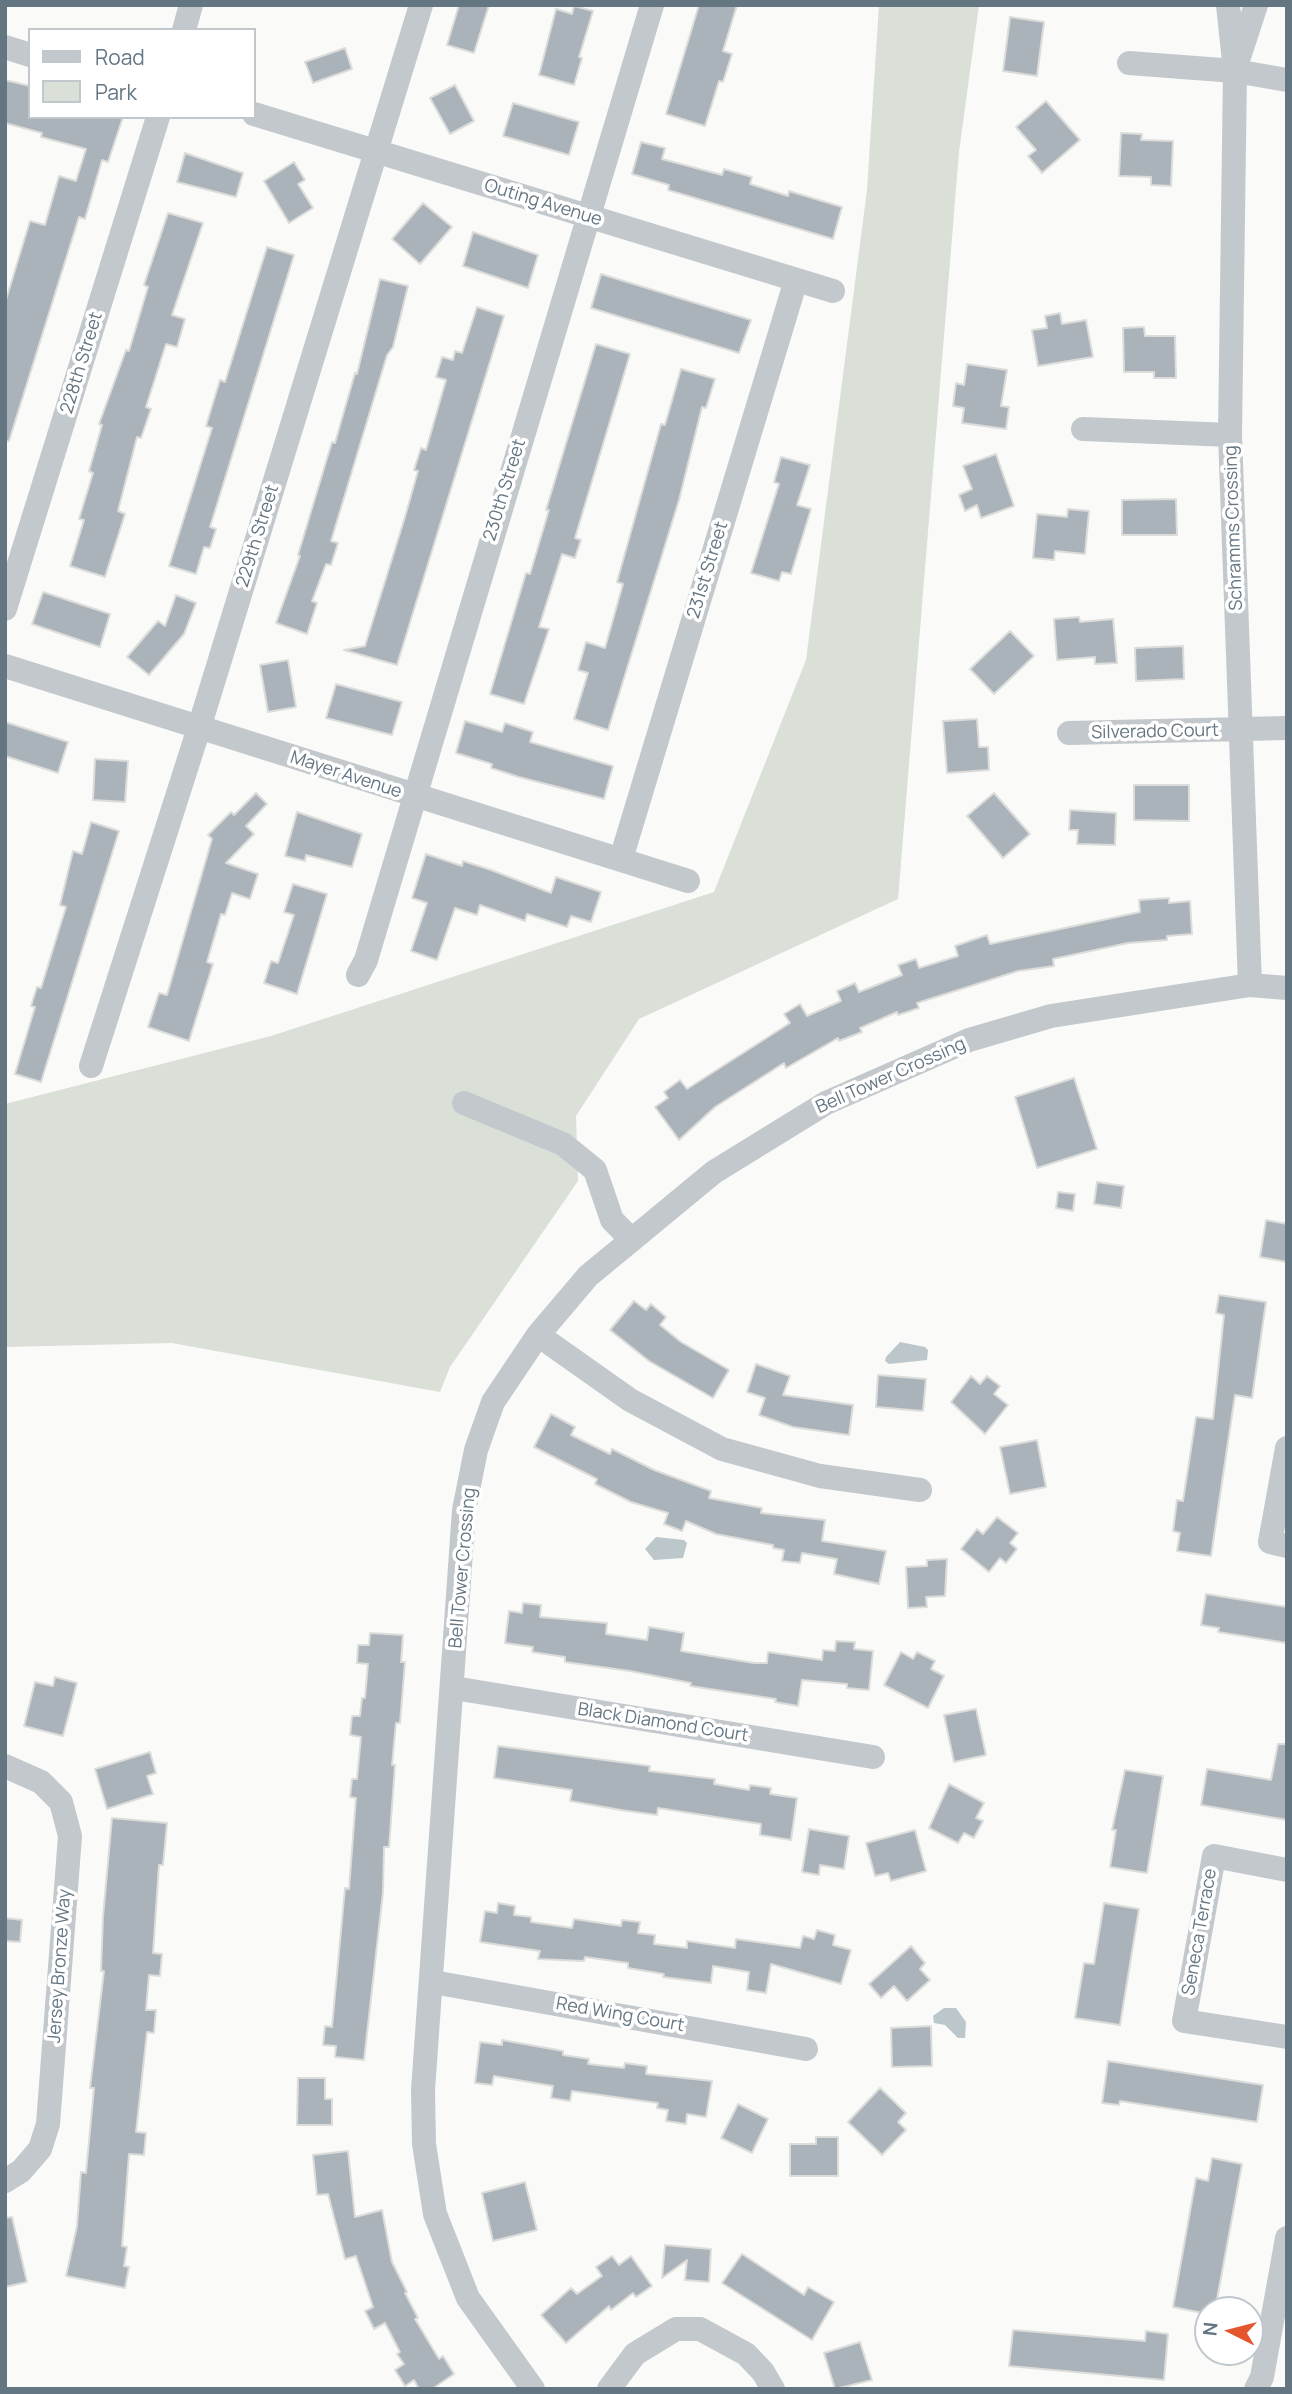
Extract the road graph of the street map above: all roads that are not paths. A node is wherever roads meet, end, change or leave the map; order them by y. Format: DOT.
graph roads {
  1 [pos="191,5"];
  2 [pos="421,5"];
  3 [pos="652,5"];
  4 [pos="1228,5"];
  5 [pos="1256,5"];
  6 [pos="185,28"];
  7 [pos="5,47"];
  8 [pos="28,54"];
  9 [pos="1129,63"];
  10 [pos="1235,71"];
  11 [pos="1287,80"];
  12 [pos="256,115"];
  13 [pos="157,119"];
  14 [pos="375,153"];
  15 [pos="587,215"];
  16 [pos="796,281"];
  17 [pos="833,291"];
  18 [pos="1083,429"];
  19 [pos="1230,435"];
  20 [pos="5,609"];
  21 [pos="5,666"];
  22 [pos="200,728"];
  23 [pos="1287,728"];
  24 [pos="1242,730"];
  25 [pos="1069,733"];
  26 [pos="414,797"];
  27 [pos="621,859"];
  28 [pos="688,881"];
  29 [pos="358,975"];
  30 [pos="1250,985"];
  31 [pos="1287,988"];
  32 [pos="91,1066"];
  33 [pos="464,1103"];
  34 [pos="632,1240"];
  35 [pos="538,1335"];
  36 [pos="1287,1448"];
  37 [pos="920,1490"];
  38 [pos="1287,1546"];
  39 [pos="454,1688"];
  40 [pos="873,1757"];
  41 [pos="5,1766"];
  42 [pos="1287,1870"];
  43 [pos="433,1982"];
  44 [pos="1287,2037"];
  45 [pos="806,2049"];
  46 [pos="5,2181"];
  47 [pos="1287,2238"];
  48 [pos="533,2389"];
  49 [pos="609,2389"];
  50 [pos="773,2389"];
  51 [pos="1256,2389"];
  1 -- 6 [label="street"];
  2 -- 14 [label="street, 229th Street"];
  3 -- 15 [label="street, 230th Street"];
  4 -- 10 [label="street, Schramms Crossing"];
  5 -- 10 [label="street, Schramms Crossing"];
  7 -- 8 [label="street"];
  9 -- 10 [label="street"];
  10 -- 11 [label="street"];
  10 -- 19 [label="street, Schramms Crossing"];
  12 -- 14 [label="street, Outing Avenue"];
  13 -- 20 [label="street, 228th Street"];
  14 -- 15 [label="street, Outing Avenue"];
  14 -- 22 [label="street, 229th Street"];
  15 -- 16 [label="street, Outing Avenue"];
  15 -- 26 [label="street, 230th Street"];
  16 -- 17 [label="street, Outing Avenue"];
  16 -- 27 [label="street, 231st Street"];
  18 -- 19 [label="street"];
  19 -- 24 [label="street, Schramms Crossing"];
  21 -- 22 [label="street, Mayer Avenue"];
  22 -- 26 [label="street, Mayer Avenue"];
  22 -- 32 [label="street, 229th Street"];
  23 -- 24 [label="street, Silverado Court"];
  24 -- 25 [label="street, Silverado Court"];
  24 -- 30 [label="street, Schramms Crossing"];
  26 -- 27 [label="street, Mayer Avenue"];
  26 -- 29 [label="street, 230th Street"];
  27 -- 28 [label="street, Mayer Avenue"];
  30 -- 31 [label="street, Bell Tower Crossing"];
  30 -- 34 [label="street, Bell Tower Crossing"];
  33 -- 34 [label="street"];
  34 -- 35 [label="street, Bell Tower Crossing"];
  35 -- 37 [label="street"];
  35 -- 39 [label="street, Bell Tower Crossing"];
  36 -- 38 [label="street"];
  39 -- 40 [label="street, Black Diamond Court"];
  39 -- 43 [label="street, Bell Tower Crossing"];
  41 -- 46 [label="street, Jersey Bronze Way"];
  42 -- 44 [label="street, Seneca Terrace"];
  43 -- 45 [label="street, Red Wing Court"];
  43 -- 48 [label="street, Bell Tower Crossing"];
  47 -- 51 [label="street"];
  49 -- 50 [label="street"];
}
